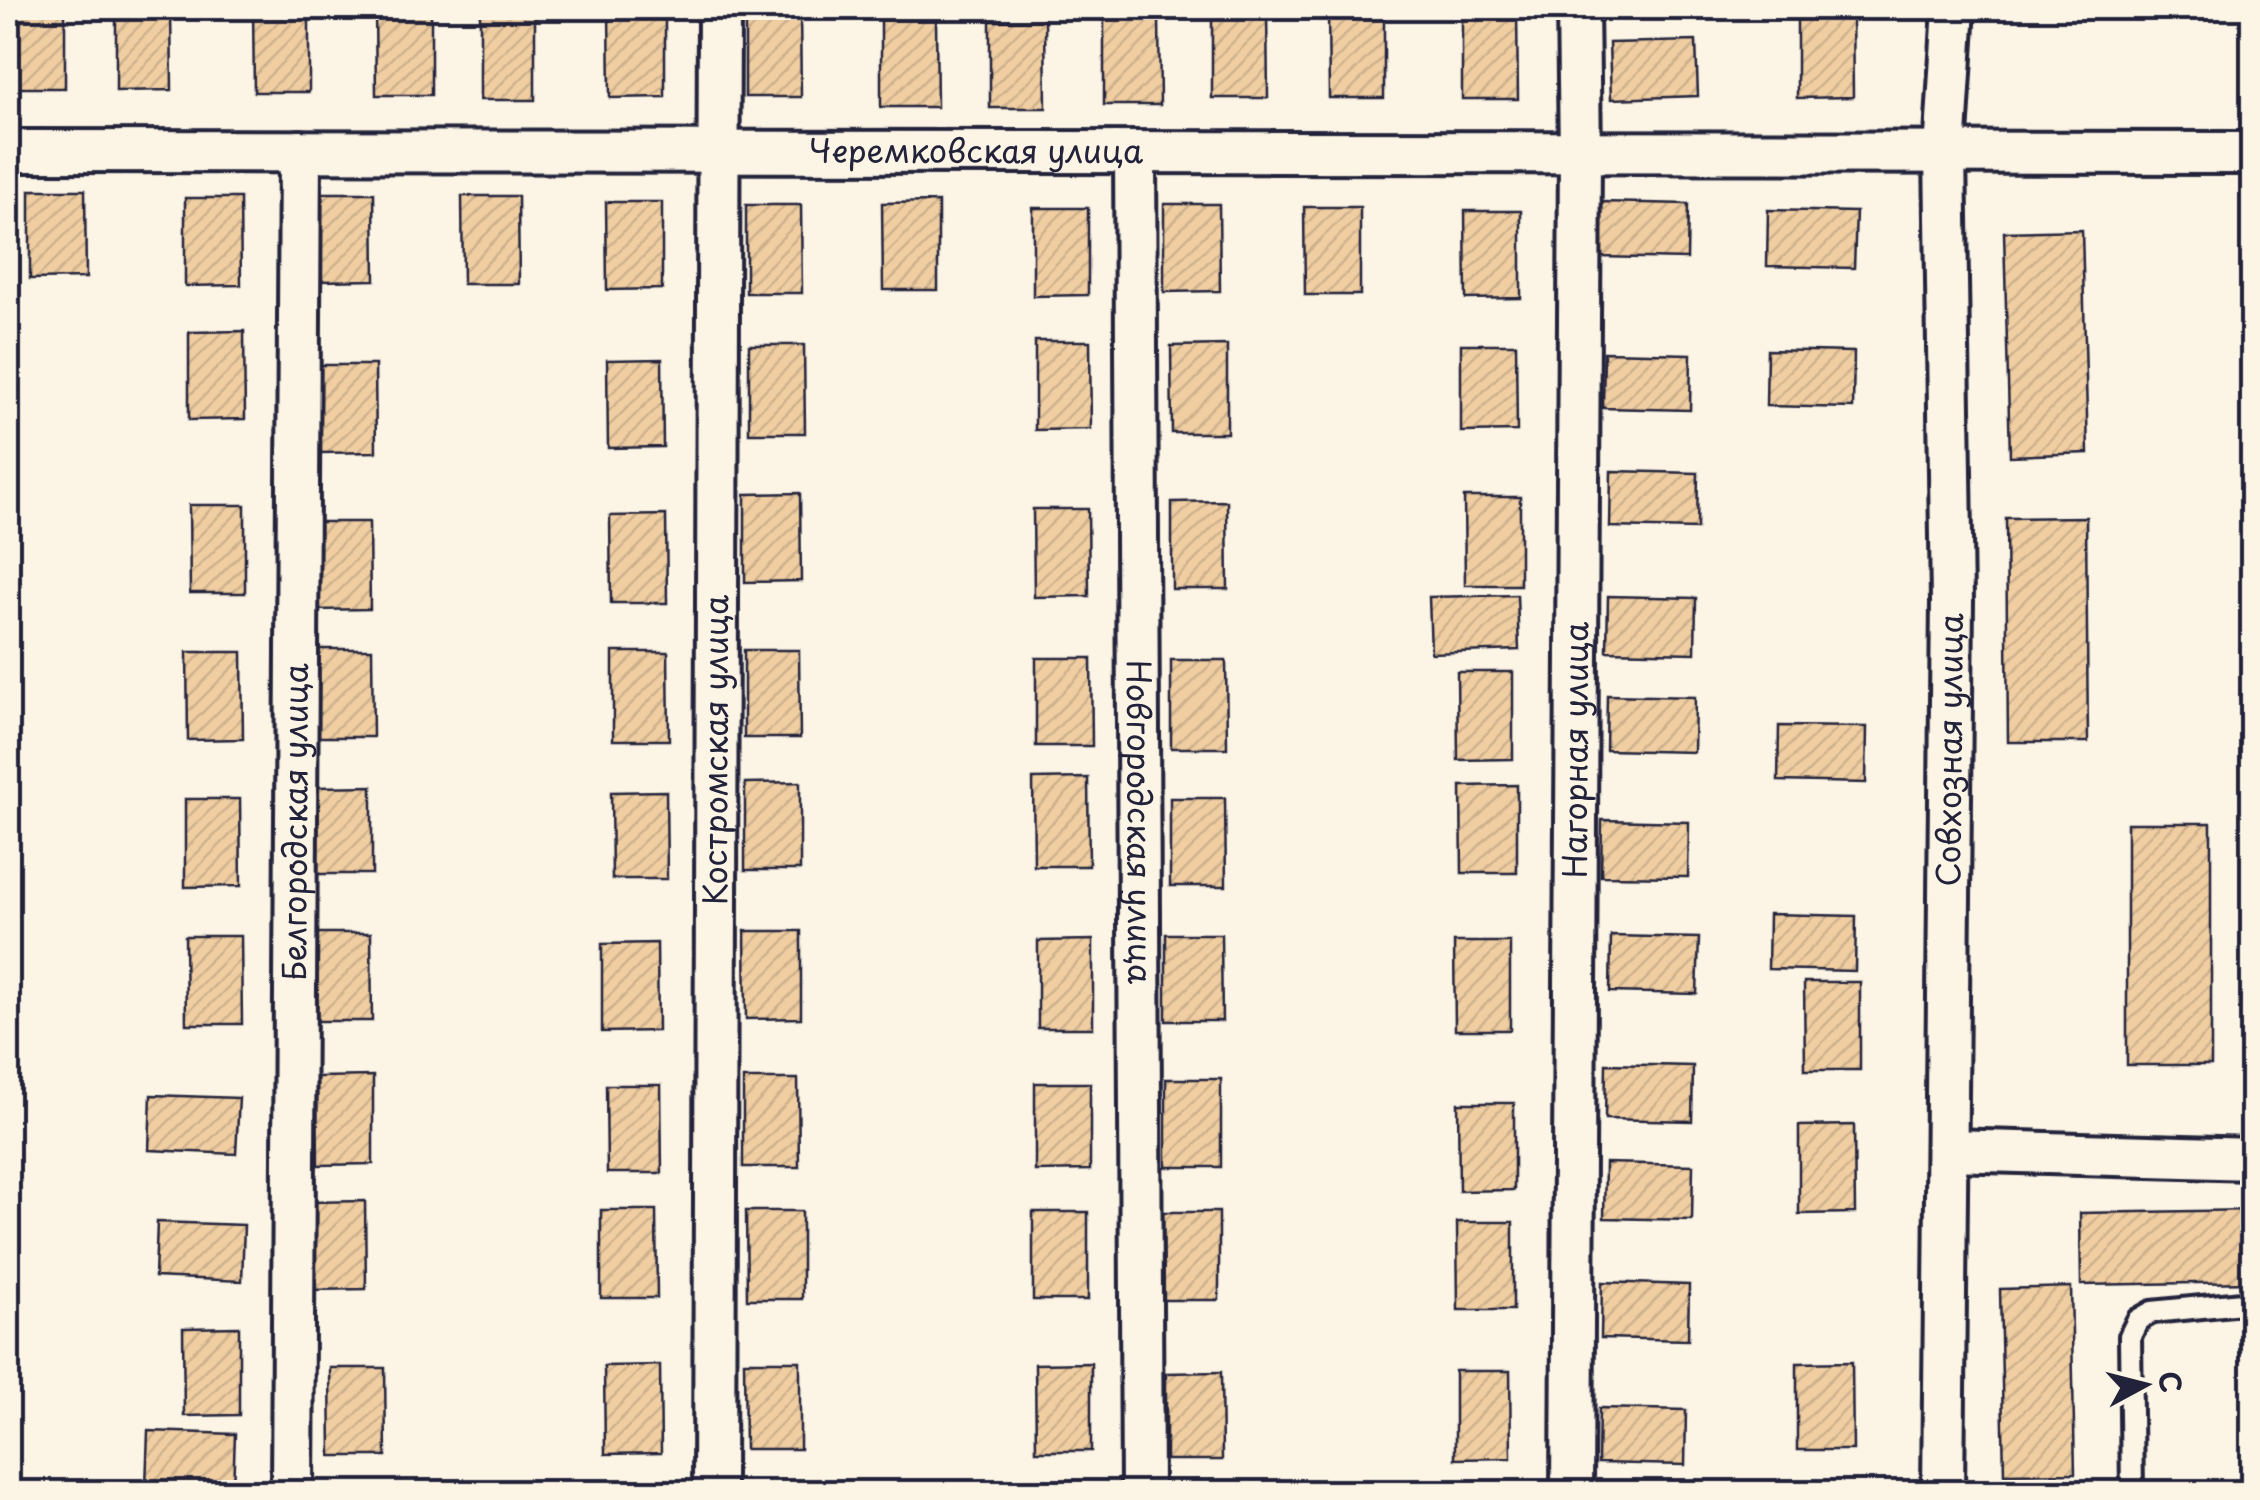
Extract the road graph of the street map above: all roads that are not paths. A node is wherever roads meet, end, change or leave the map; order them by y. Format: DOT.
graph roads {
  1 [pos="720,8"];
  2 [pos="1578,8"];
  3 [pos="1954,8"];
  4 [pos="8,150"];
  5 [pos="300,151"];
  6 [pos="721,152"];
  7 [pos="1136,152"];
  8 [pos="1580,152"];
  9 [pos="1945,153"];
  10 [pos="2252,153"];
  11 [pos="1948,1150"];
  12 [pos="2252,1159"];
  13 [pos="2252,1302"];
  14 [pos="292,1492"];
  15 [pos="714,1492"];
  16 [pos="1142,1492"];
  17 [pos="1572,1492"];
  18 [pos="1943,1492"];
  19 [pos="2132,1492"];
  1 -- 6 [label="street, Костромская улица"];
  2 -- 8 [label="street, Нагорная улица"];
  3 -- 9 [label="street, Совхозная улица"];
  4 -- 5 [label="street, Черемковская улица"];
  5 -- 6 [label="street, Черемковская улица"];
  5 -- 14 [label="street, Белгородская улица"];
  6 -- 7 [label="street, Черемковская улица"];
  6 -- 15 [label="street, Костромская улица"];
  7 -- 8 [label="street, Черемковская улица"];
  7 -- 16 [label="street, Новгородская улица"];
  8 -- 9 [label="street, Черемковская улица"];
  8 -- 17 [label="street, Нагорная улица"];
  9 -- 10 [label="street, Черемковская улица"];
  9 -- 11 [label="street, Совхозная улица"];
  11 -- 12 [label="street"];
  11 -- 18 [label="street, Совхозная улица"];
  13 -- 19 [label="lane"];
}
